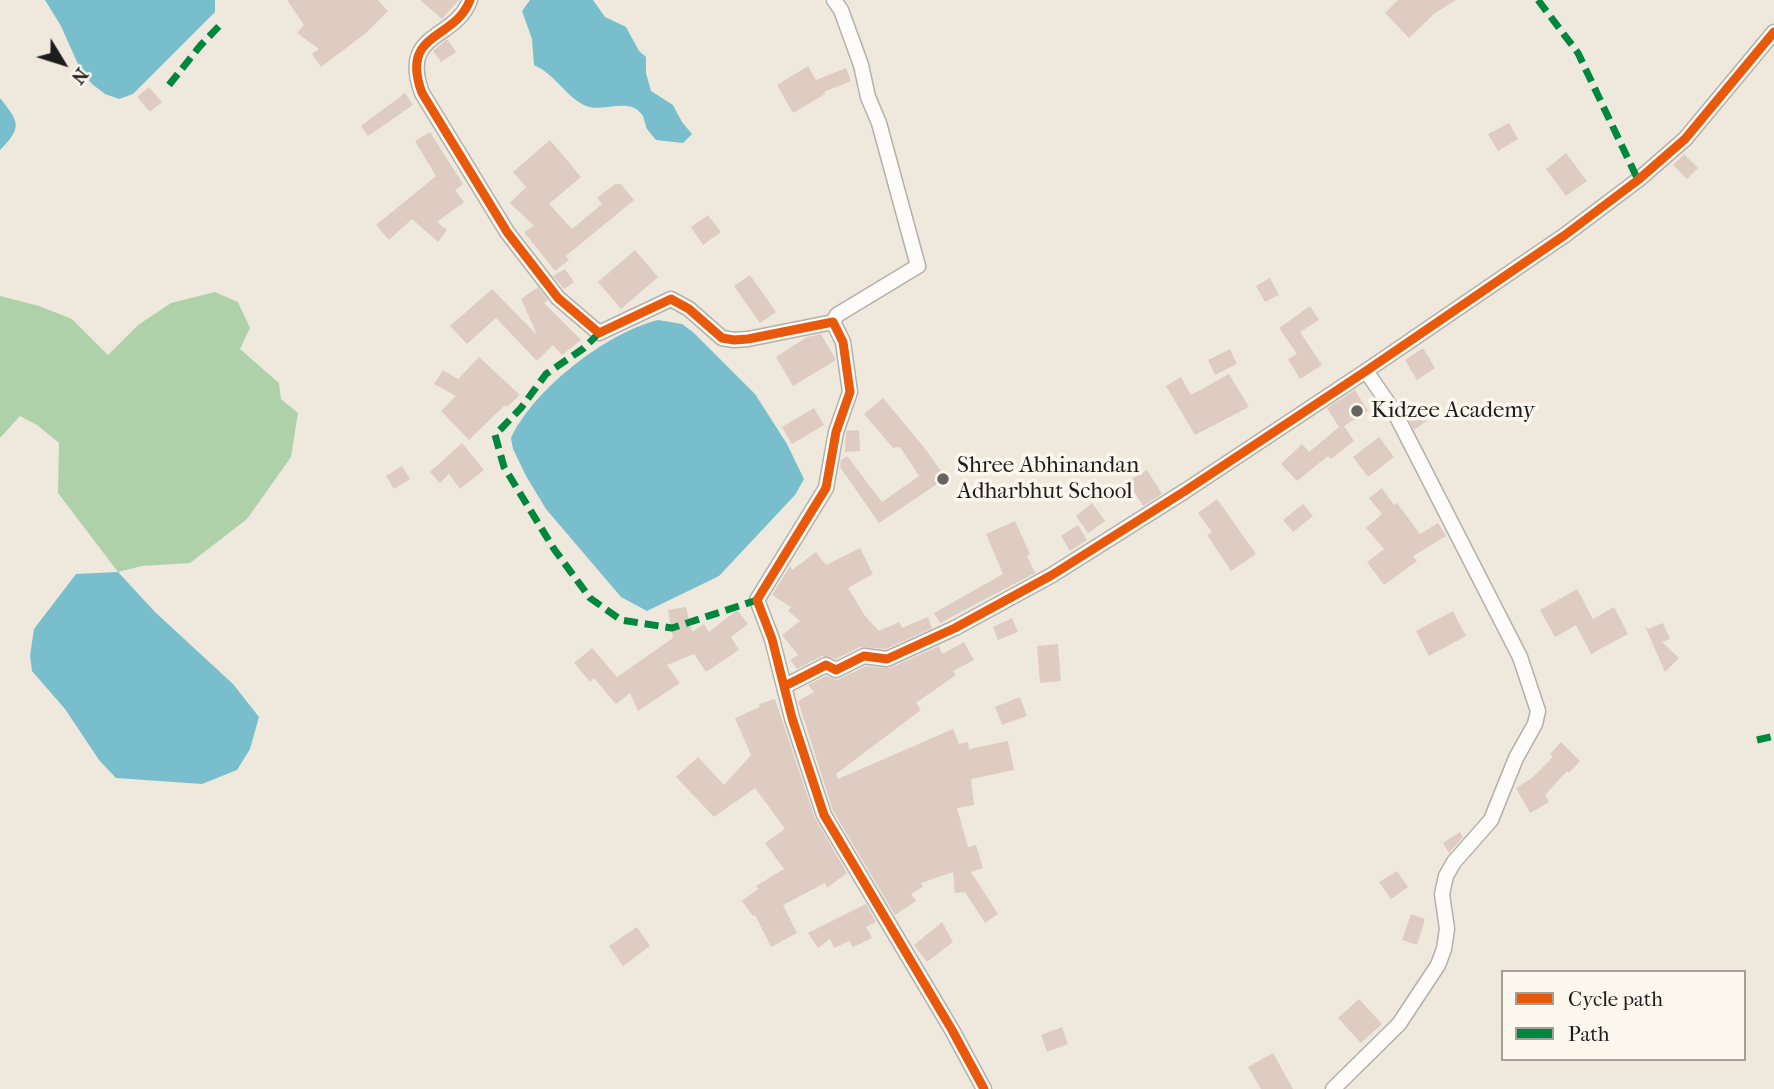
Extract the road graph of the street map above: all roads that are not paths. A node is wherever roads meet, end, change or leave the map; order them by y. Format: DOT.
graph roads {
  1 [pos="471,0"];
  2 [pos="834,0"];
  3 [pos="1774,32"];
  4 [pos="833,322"];
  5 [pos="1366,371"];
  6 [pos="785,686"];
  7 [pos="984,1089"];
  8 [pos="1333,1089"];
  1 -- 4 [label="street"];
  2 -- 4 [label="street"];
  3 -- 5 [label="street"];
  4 -- 6 [label="street"];
  5 -- 6 [label="street"];
  5 -- 8 [label="street"];
  6 -- 7 [label="street"];
}
